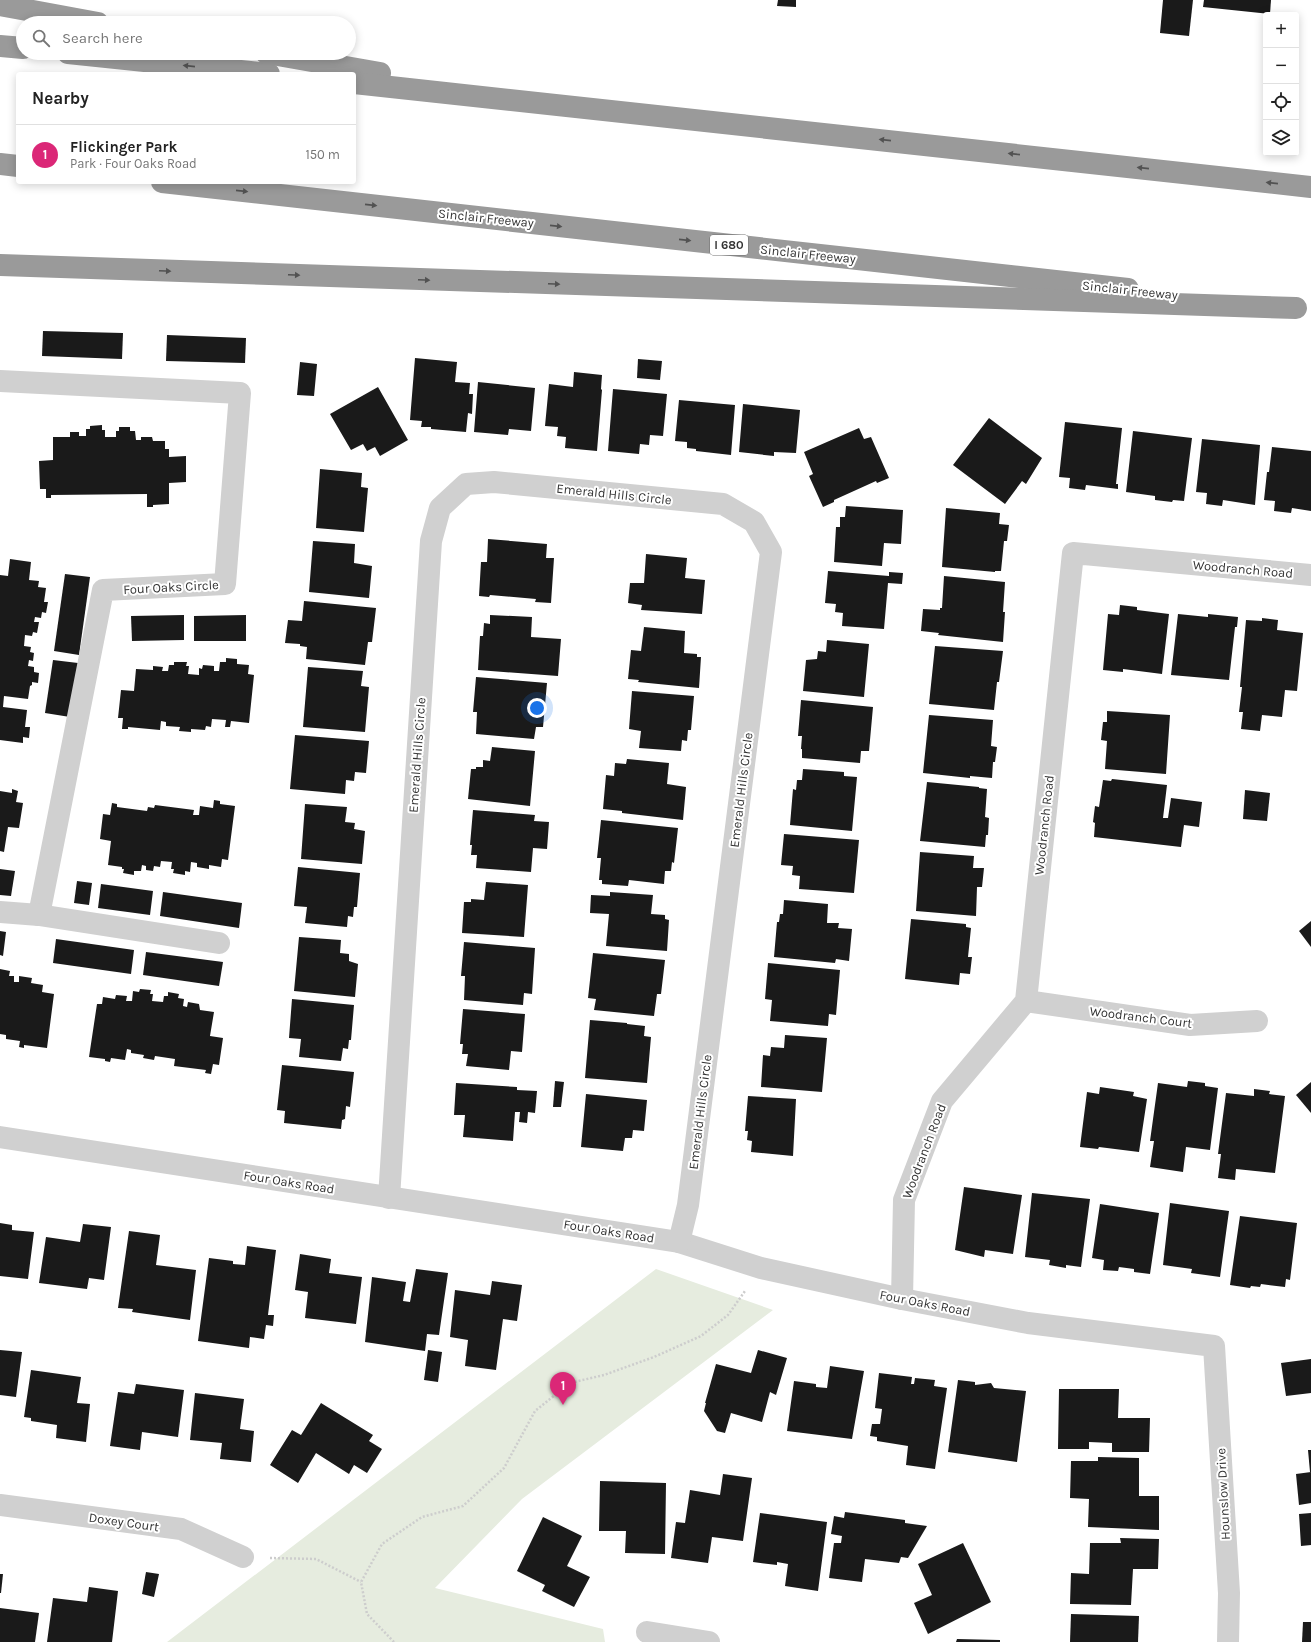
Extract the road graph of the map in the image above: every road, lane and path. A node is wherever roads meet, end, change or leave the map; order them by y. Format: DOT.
graph roads {
  1 [pos="0,4"];
  2 [pos="62,16"];
  3 [pos="0,46"];
  4 [pos="16,47"];
  5 [pos="135,60"];
  6 [pos="305,60"];
  7 [pos="250,72"];
  8 [pos="356,83"];
  9 [pos="542,102"];
  10 [pos="0,164"];
  11 [pos="16,166"];
  12 [pos="180,184"];
  13 [pos="1311,187"];
  14 [pos="0,261"];
  15 [pos="0,265"];
  16 [pos="126,270"];
  17 [pos="1303,309"];
  18 [pos="0,382"];
  19 [pos="1311,575"];
  20 [pos="0,912"];
  21 [pos="38,915"];
  22 [pos="219,943"];
  23 [pos="1026,1001"];
  24 [pos="1257,1021"];
  25 [pos="0,1137"];
  26 [pos="389,1198"];
  27 [pos="679,1242"];
  28 [pos="761,1268"];
  29 [pos="902,1299"];
  30 [pos="1214,1346"];
  31 [pos="0,1505"];
  32 [pos="243,1557"];
  33 [pos="361,1582"];
  34 [pos="647,1632"];
  35 [pos="394,1642"];
  36 [pos="709,1642"];
  37 [pos="1228,1642"];
  1 -- 2 [label="highway"];
  3 -- 4 [label="highway"];
  7 -- 5 [label="highway, one-way"];
  6 -- 9 [label="highway"];
  8 -- 9 [label="highway"];
  13 -- 9 [label="highway, one-way"];
  10 -- 11 [label="highway"];
  12 -- 17 [label="highway, Sinclair Freeway / I 680, one-way"];
  14 -- 16 [label="highway"];
  15 -- 16 [label="highway"];
  16 -- 17 [label="highway, one-way"];
  18 -- 21 [label="street, Four Oaks Circle"];
  19 -- 23 [label="street, Woodranch Road"];
  20 -- 21 [label="street"];
  21 -- 22 [label="street"];
  23 -- 24 [label="street, Woodranch Court"];
  23 -- 29 [label="street, Woodranch Road"];
  25 -- 26 [label="street, Four Oaks Road"];
  26 -- 27 [label="street, Four Oaks Road"];
  26 -- 27 [label="street, Emerald Hills Circle"];
  27 -- 28 [label="street, Four Oaks Road"];
  28 -- 29 [label="street, Four Oaks Road"];
  28 -- 33 [label="path"];
  29 -- 30 [label="street, Four Oaks Road"];
  30 -- 37 [label="street, Hounslow Drive"];
  31 -- 32 [label="street, Doxey Court"];
  32 -- 33 [label="path"];
  33 -- 35 [label="path"];
  34 -- 36 [label="street"];
}
